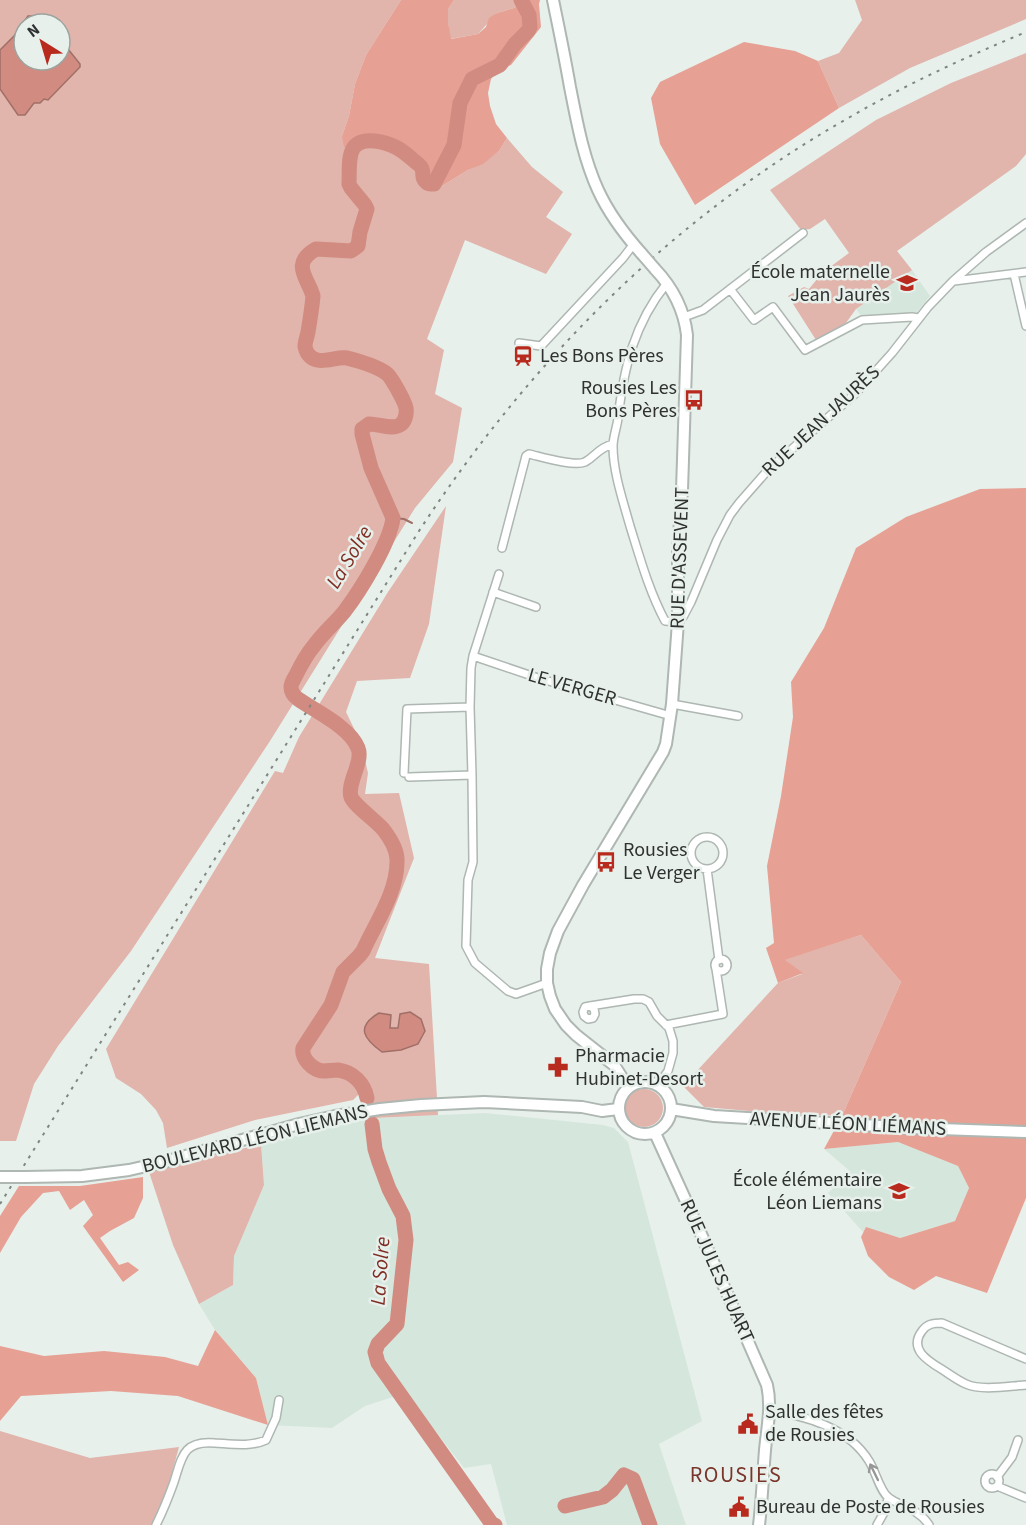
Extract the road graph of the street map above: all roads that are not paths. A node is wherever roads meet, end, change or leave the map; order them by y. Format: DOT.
graph roads {
  1 [pos="556,1"];
  2 [pos="1026,223"];
  3 [pos="803,233"];
  4 [pos="633,244"];
  5 [pos="1026,273"];
  6 [pos="1014,274"];
  7 [pos="953,281"];
  8 [pos="667,283"];
  9 [pos="730,289"];
  10 [pos="684,317"];
  11 [pos="919,318"];
  12 [pos="1026,326"];
  13 [pos="519,343"];
  14 [pos="613,444"];
  15 [pos="501,548"];
  16 [pos="499,574"];
  17 [pos="493,592"];
  18 [pos="536,607"];
  19 [pos="678,622"];
  20 [pos="473,656"];
  21 [pos="470,707"];
  22 [pos="671,710"];
  23 [pos="738,716"];
  24 [pos="472,775"];
  25 [pos="707,869"];
  26 [pos="547,983"];
  27 [pos="590,1006"];
  28 [pos="666,1025"];
  29 [pos="658,1084"];
  30 [pos="628,1088"];
  31 [pos="618,1109"];
  32 [pos="671,1109"];
  33 [pos="655,1132"];
  34 [pos="1026,1132"];
  35 [pos="0,1177"];
  36 [pos="1026,1359"];
  37 [pos="1026,1386"];
  38 [pos="279,1400"];
  39 [pos="770,1411"];
  40 [pos="1018,1440"];
  41 [pos="997,1477"];
  42 [pos="997,1486"];
  43 [pos="888,1498"];
  44 [pos="1026,1498"];
  45 [pos="156,1525"];
  46 [pos="759,1525"];
  47 [pos="876,1525"];
  48 [pos="929,1525"];
  1 -- 4 [label="street, RUE D'ASSEVENT"];
  2 -- 7 [label="street, RUE JEAN JAURÈS"];
  3 -- 9 [label="street"];
  4 -- 8 [label="street, RUE D'ASSEVENT, bridge"];
  4 -- 13 [label="street"];
  5 -- 6 [label="street"];
  6 -- 7 [label="street"];
  6 -- 12 [label="street"];
  7 -- 11 [label="street, RUE JEAN JAURÈS"];
  8 -- 10 [label="street, RUE D'ASSEVENT"];
  8 -- 14 [label="street"];
  9 -- 10 [label="street"];
  9 -- 11 [label="street"];
  10 -- 19 [label="street, RUE D'ASSEVENT"];
  11 -- 19 [label="street, RUE JEAN JAURÈS"];
  14 -- 15 [label="street"];
  14 -- 19 [label="street"];
  16 -- 17 [label="street"];
  17 -- 18 [label="street"];
  17 -- 20 [label="street"];
  19 -- 22 [label="street, RUE D'ASSEVENT"];
  20 -- 21 [label="street"];
  20 -- 22 [label="street, LE VERGER"];
  21 -- 24 [label="street"];
  21 -- 24 [label="street"];
  22 -- 23 [label="street, LE VERGER"];
  22 -- 26 [label="street, RUE D'ASSEVENT"];
  24 -- 26 [label="street"];
  25 -- 25 [label="street"];
  25 -- 28 [label="street"];
  26 -- 30 [label="street, RUE D'ASSEVENT"];
  27 -- 28 [label="street"];
  28 -- 29 [label="street"];
  29 -- 30 [label="street"];
  29 -- 32 [label="street"];
  30 -- 31 [label="street"];
  31 -- 33 [label="street"];
  31 -- 35 [label="street, BOULEVARD LÉON LIEMANS, bridge"];
  32 -- 33 [label="street"];
  32 -- 34 [label="street, AVENUE LÉON LIÉMANS"];
  33 -- 39 [label="street, RUE JULES HUART"];
  36 -- 37 [label="street"];
  38 -- 45 [label="street"];
  43 -- 39 [label="street, one-way"];
  39 -- 46 [label="street, RUE JULES HUART"];
  40 -- 41 [label="street"];
  41 -- 42 [label="street"];
  41 -- 42 [label="street"];
  42 -- 44 [label="street"];
  43 -- 47 [label="street"];
  43 -- 48 [label="street"];
}
